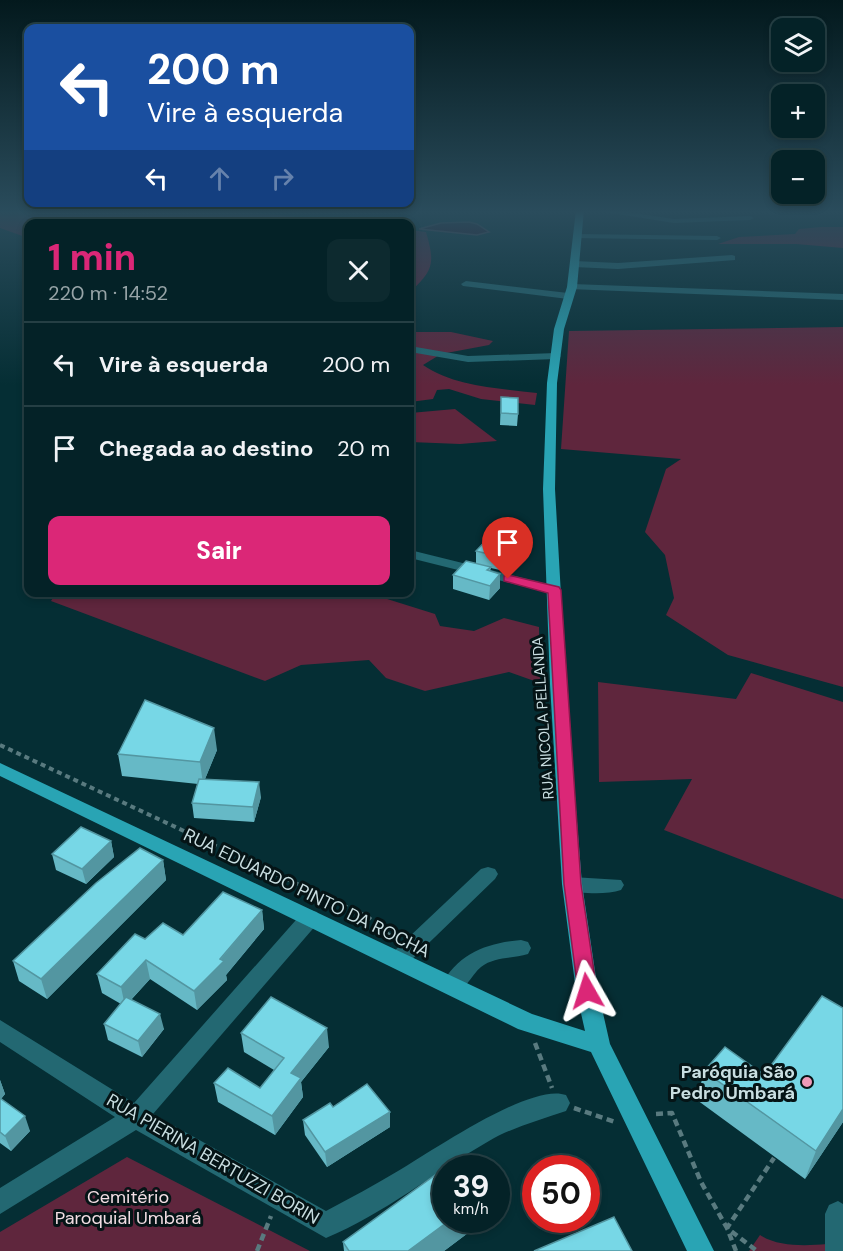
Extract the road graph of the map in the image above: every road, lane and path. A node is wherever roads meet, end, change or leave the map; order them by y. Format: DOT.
graph roads {
  1 [pos="573,268"];
  2 [pos="466,284"];
  3 [pos="570,291"];
  4 [pos="843,297"];
  5 [pos="414,350"];
  6 [pos="556,356"];
  7 [pos="414,555"];
  8 [pos="554,590"];
  9 [pos="0,745"];
  10 [pos="0,770"];
  11 [pos="488,874"];
  12 [pos="572,884"];
  13 [pos="614,885"];
  14 [pos="310,918"];
  15 [pos="520,948"];
  16 [pos="404,955"];
  17 [pos="452,986"];
  18 [pos="526,1022"];
  19 [pos="0,1030"];
  20 [pos="599,1044"];
  21 [pos="558,1103"];
  22 [pos="656,1114"];
  23 [pos="136,1117"];
  24 [pos="615,1122"];
  25 [pos="774,1158"];
  26 [pos="279,1198"];
  27 [pos="0,1202"];
  28 [pos="838,1214"];
  29 [pos="727,1228"];
  30 [pos="257,1251"];
  31 [pos="701,1251"];
  32 [pos="735,1251"];
  33 [pos="757,1251"];
  34 [pos="838,1251"];
  1 -- 3 [label="main road, RUA NICOLA PELLANDA"];
  2 -- 3 [label="street"];
  3 -- 4 [label="street"];
  3 -- 6 [label="main road, RUA NICOLA PELLANDA"];
  5 -- 6 [label="street"];
  6 -- 8 [label="main road, RUA NICOLA PELLANDA"];
  7 -- 8 [label="street"];
  8 -- 12 [label="main road, RUA NICOLA PELLANDA"];
  9 -- 16 [label="path"];
  10 -- 14 [label="main road, RUA EDUARDO PINTO DA ROCHA"];
  11 -- 16 [label="street"];
  12 -- 13 [label="street"];
  12 -- 20 [label="main road, RUA NICOLA PELLANDA"];
  14 -- 16 [label="main road, RUA EDUARDO PINTO DA ROCHA"];
  14 -- 23 [label="street"];
  15 -- 17 [label="street"];
  16 -- 17 [label="main road, RUA EDUARDO PINTO DA ROCHA"];
  17 -- 18 [label="main road, RUA EDUARDO PINTO DA ROCHA"];
  18 -- 20 [label="main road, RUA EDUARDO PINTO DA ROCHA"];
  18 -- 21 [label="path"];
  19 -- 23 [label="street, RUA PIERINA BERTUZZI BORIN"];
  20 -- 31 [label="main road, RUA NICOLA PELLANDA"];
  21 -- 24 [label="path"];
  21 -- 26 [label="street, RUA PIERINA BERTUZZI BORIN"];
  22 -- 29 [label="path"];
  23 -- 26 [label="street, RUA PIERINA BERTUZZI BORIN"];
  23 -- 27 [label="street"];
  25 -- 29 [label="path"];
  26 -- 30 [label="path"];
  28 -- 34 [label="street"];
  29 -- 32 [label="path"];
  29 -- 33 [label="path"];
}
